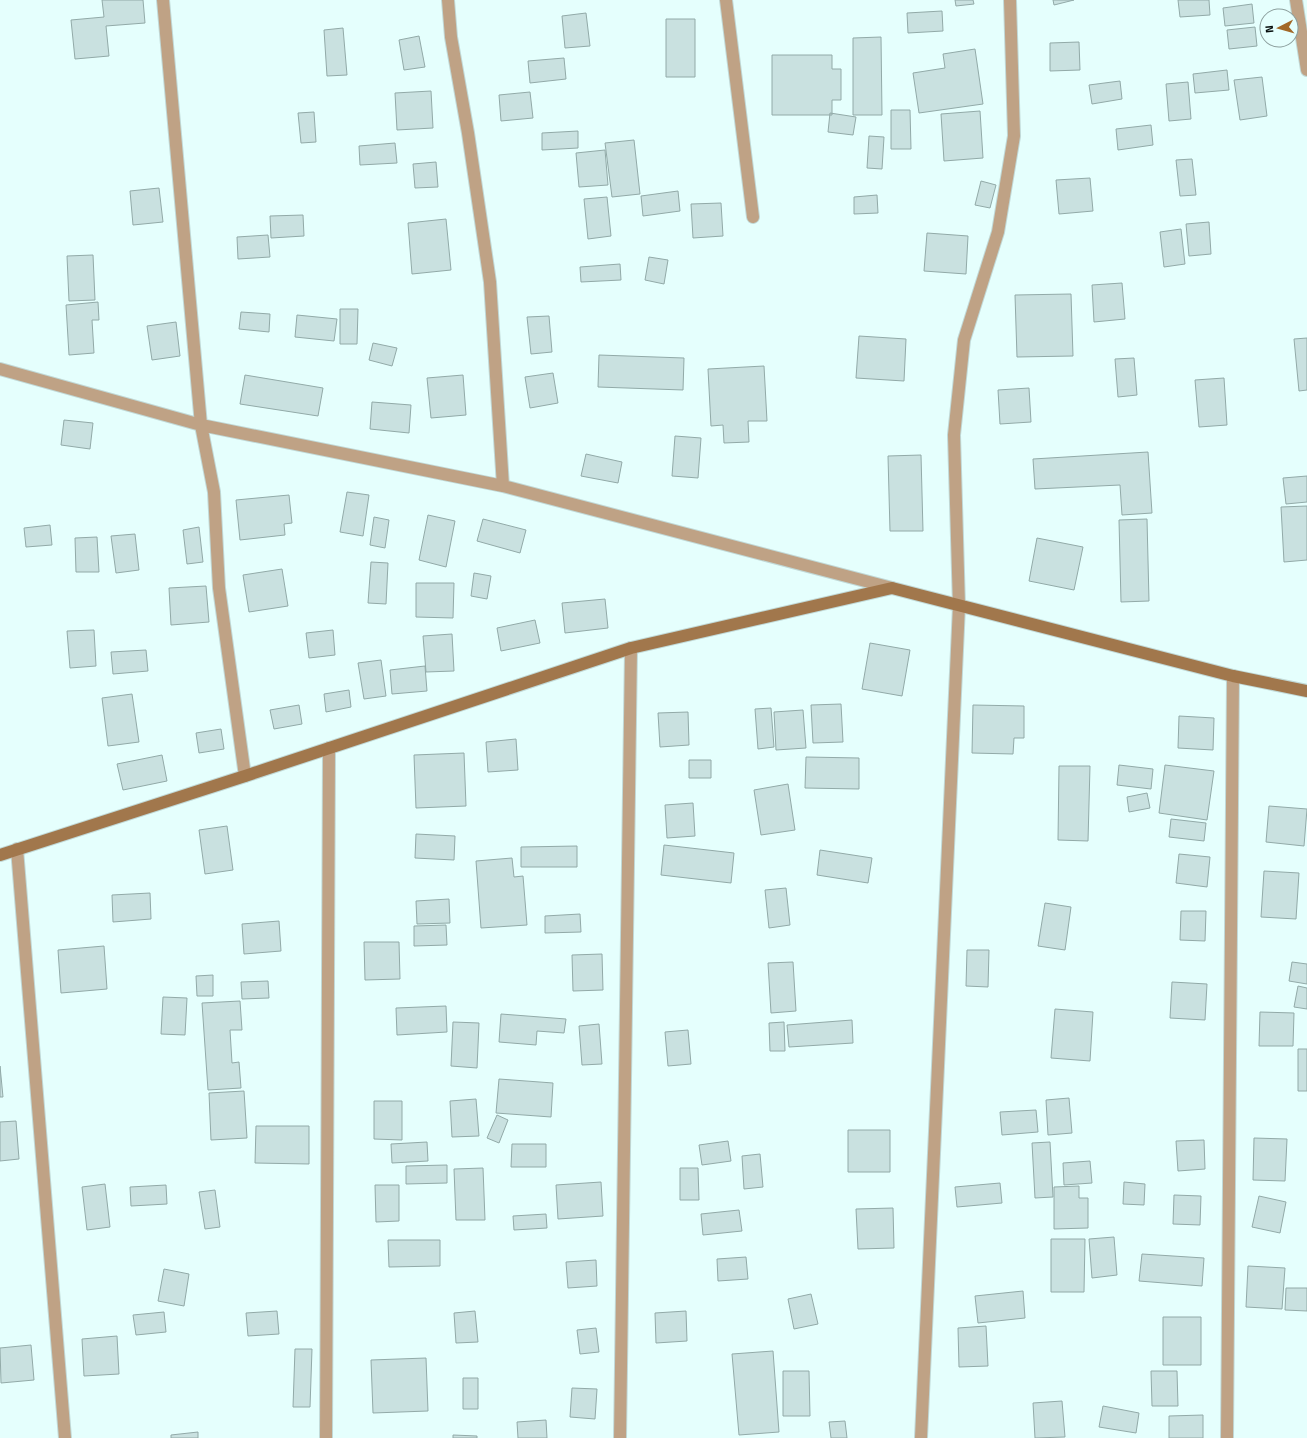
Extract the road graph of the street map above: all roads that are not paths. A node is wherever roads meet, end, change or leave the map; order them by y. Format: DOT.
graph roads {
  1 [pos="163,0"];
  2 [pos="448,0"];
  3 [pos="726,0"];
  4 [pos="1010,0"];
  5 [pos="1296,0"];
  6 [pos="1307,70"];
  7 [pos="753,217"];
  8 [pos="0,369"];
  9 [pos="201,425"];
  10 [pos="503,486"];
  11 [pos="892,588"];
  12 [pos="959,606"];
  13 [pos="631,648"];
  14 [pos="1233,676"];
  15 [pos="1307,691"];
  16 [pos="329,748"];
  17 [pos="245,776"];
  18 [pos="17,849"];
  19 [pos="0,855"];
  20 [pos="65,1438"];
  21 [pos="326,1438"];
  22 [pos="620,1438"];
  23 [pos="921,1438"];
  24 [pos="1227,1438"];
  1 -- 9 [label="street"];
  2 -- 10 [label="street"];
  3 -- 7 [label="street"];
  4 -- 12 [label="street"];
  5 -- 6 [label="street"];
  8 -- 9 [label="street"];
  9 -- 10 [label="street"];
  9 -- 17 [label="street"];
  10 -- 11 [label="street"];
  11 -- 12 [label="street"];
  11 -- 13 [label="street"];
  12 -- 14 [label="street"];
  12 -- 23 [label="street"];
  13 -- 16 [label="street"];
  13 -- 22 [label="street"];
  14 -- 15 [label="street"];
  14 -- 24 [label="street"];
  16 -- 17 [label="street"];
  16 -- 21 [label="street"];
  17 -- 18 [label="street"];
  18 -- 19 [label="street"];
  18 -- 20 [label="street"];
}
